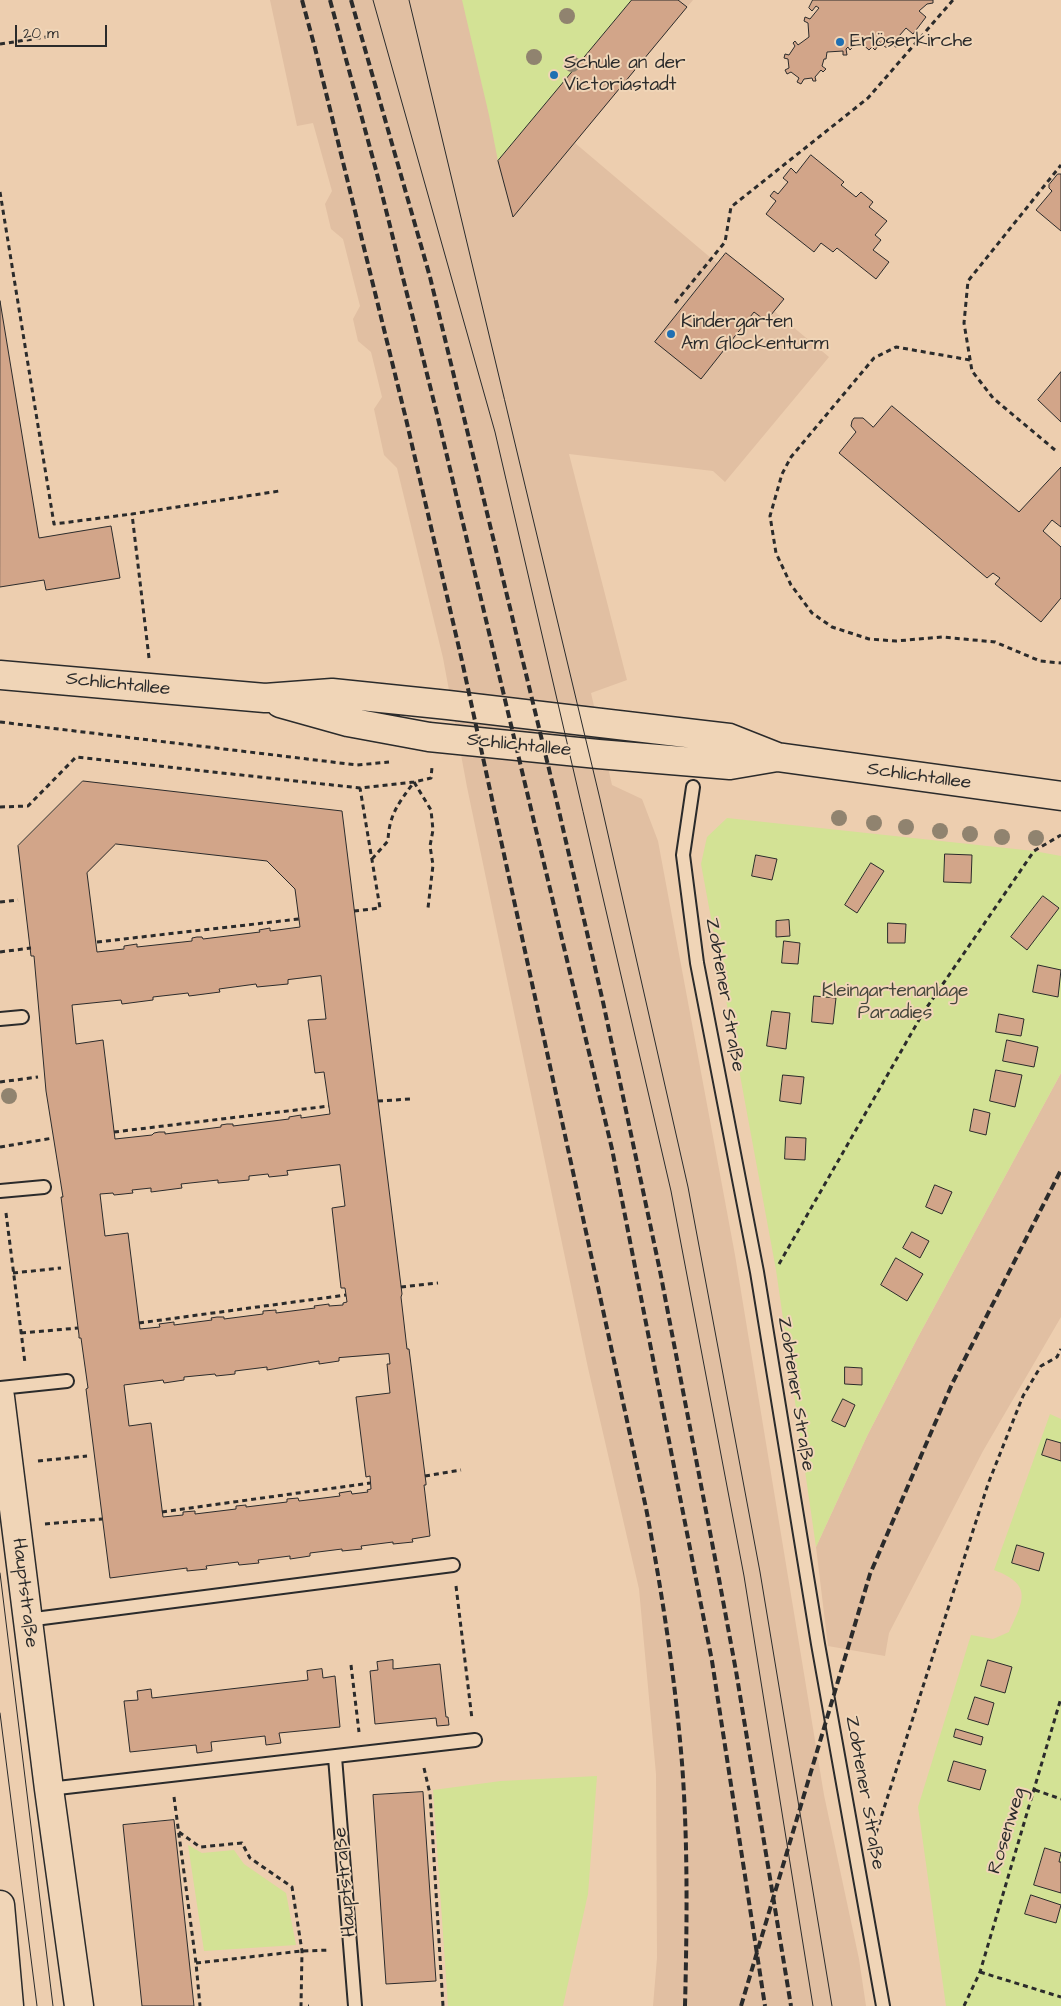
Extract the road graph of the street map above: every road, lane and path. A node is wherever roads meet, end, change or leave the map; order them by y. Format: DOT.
graph roads {
  1 [pos="953,0"];
  2 [pos="53,36"];
  3 [pos="0,44"];
  4 [pos="1061,165"];
  5 [pos="0,192"];
  6 [pos="675,304"];
  7 [pos="970,360"];
  8 [pos="1055,450"];
  9 [pos="279,491"];
  10 [pos="132,514"];
  11 [pos="1061,663"];
  12 [pos="0,675"];
  13 [pos="153,689"];
  14 [pos="0,722"];
  15 [pos="395,761"];
  16 [pos="433,765"];
  17 [pos="414,782"];
  18 [pos="693,787"];
  19 [pos="360,788"];
  20 [pos="1061,796"];
  21 [pos="0,807"];
  22 [pos="1061,835"];
  23 [pos="372,859"];
  24 [pos="18,900"];
  25 [pos="0,902"];
  26 [pos="428,908"];
  27 [pos="354,911"];
  28 [pos="299,918"];
  29 [pos="97,942"];
  30 [pos="30,948"];
  31 [pos="0,952"];
  32 [pos="22,1016"];
  33 [pos="0,1019"];
  34 [pos="38,1077"];
  35 [pos="0,1082"];
  36 [pos="412,1099"];
  37 [pos="378,1101"];
  38 [pos="329,1106"];
  39 [pos="114,1132"];
  40 [pos="53,1138"];
  41 [pos="0,1146"];
  42 [pos="44,1187"];
  43 [pos="0,1191"];
  44 [pos="61,1268"];
  45 [pos="757,1272"];
  46 [pos="14,1273"];
  47 [pos="438,1283"];
  48 [pos="401,1288"];
  49 [pos="346,1295"];
  50 [pos="139,1323"];
  51 [pos="78,1328"];
  52 [pos="21,1333"];
  53 [pos="1061,1349"];
  54 [pos="67,1381"];
  55 [pos="0,1388"];
  56 [pos="0,1397"];
  57 [pos="87,1456"];
  58 [pos="37,1461"];
  59 [pos="461,1470"];
  60 [pos="425,1476"];
  61 [pos="370,1483"];
  62 [pos="162,1512"];
  63 [pos="102,1519"];
  64 [pos="44,1524"];
  65 [pos="453,1565"];
  66 [pos="28,1620"];
  67 [pos="351,1666"];
  68 [pos="1061,1698"];
  69 [pos="475,1740"];
  70 [pos="419,1746"];
  71 [pos="362,1754"];
  72 [pos="335,1757"];
  73 [pos="171,1774"];
  74 [pos="49,1789"];
  75 [pos="1034,1790"];
  76 [pos="1061,1799"];
  77 [pos="179,1832"];
  78 [pos="875,1834"];
  79 [pos="0,1905"];
  80 [pos="351,1949"];
  81 [pos="302,1951"];
  82 [pos="196,1963"];
  83 [pos="980,1972"];
  84 [pos="1061,1997"];
  85 [pos="9,2006"];
  86 [pos="79,2006"];
  87 [pos="200,2006"];
  88 [pos="301,2006"];
  89 [pos="355,2006"];
  90 [pos="444,2006"];
  91 [pos="884,2006"];
  92 [pos="964,2006"];
  1 -- 6 [label="path"];
  2 -- 3 [label="path"];
  4 -- 7 [label="path"];
  5 -- 10 [label="path"];
  7 -- 8 [label="path"];
  7 -- 11 [label="path"];
  9 -- 10 [label="path"];
  10 -- 13 [label="path"];
  12 -- 13 [label="street, Schlichtallee"];
  13 -- 20 [label="street, Schlichtallee"];
  14 -- 15 [label="path"];
  16 -- 17 [label="path"];
  17 -- 19 [label="path"];
  17 -- 23 [label="path"];
  17 -- 26 [label="path"];
  18 -- 45 [label="lane, Zobtener Straße"];
  19 -- 21 [label="path"];
  19 -- 23 [label="path"];
  22 -- 45 [label="path"];
  23 -- 27 [label="path"];
  24 -- 25 [label="path"];
  28 -- 29 [label="path"];
  30 -- 31 [label="path"];
  32 -- 33 [label="lane"];
  34 -- 35 [label="path"];
  36 -- 37 [label="path"];
  38 -- 39 [label="path"];
  40 -- 41 [label="path"];
  42 -- 43 [label="lane"];
  44 -- 46 [label="path"];
  45 -- 91 [label="lane, Zobtener Straße"];
  47 -- 48 [label="path"];
  49 -- 50 [label="path"];
  51 -- 52 [label="path"];
  53 -- 78 [label="path"];
  54 -- 55 [label="lane"];
  56 -- 66 [label="street, Hauptstraße"];
  57 -- 58 [label="path"];
  59 -- 60 [label="path"];
  61 -- 62 [label="path"];
  63 -- 64 [label="path"];
  65 -- 66 [label="lane"];
  65 -- 69 [label="path"];
  66 -- 74 [label="street, Hauptstraße"];
  67 -- 71 [label="path"];
  68 -- 75 [label="path, Rosenweg"];
  69 -- 70 [label="lane"];
  70 -- 71 [label="lane"];
  70 -- 90 [label="path"];
  71 -- 72 [label="lane"];
  72 -- 73 [label="lane"];
  72 -- 80 [label="lane, Hauptstraße"];
  73 -- 74 [label="lane"];
  73 -- 77 [label="path"];
  74 -- 86 [label="street, Hauptstraße"];
  75 -- 76 [label="path"];
  75 -- 83 [label="path, Rosenweg"];
  77 -- 81 [label="path"];
  77 -- 82 [label="path"];
  79 -- 85 [label="street"];
  80 -- 81 [label="path"];
  80 -- 89 [label="lane, Hauptstraße"];
  81 -- 82 [label="path"];
  81 -- 88 [label="path"];
  82 -- 87 [label="path"];
  83 -- 84 [label="path"];
  83 -- 92 [label="path, Rosenweg"];
}
